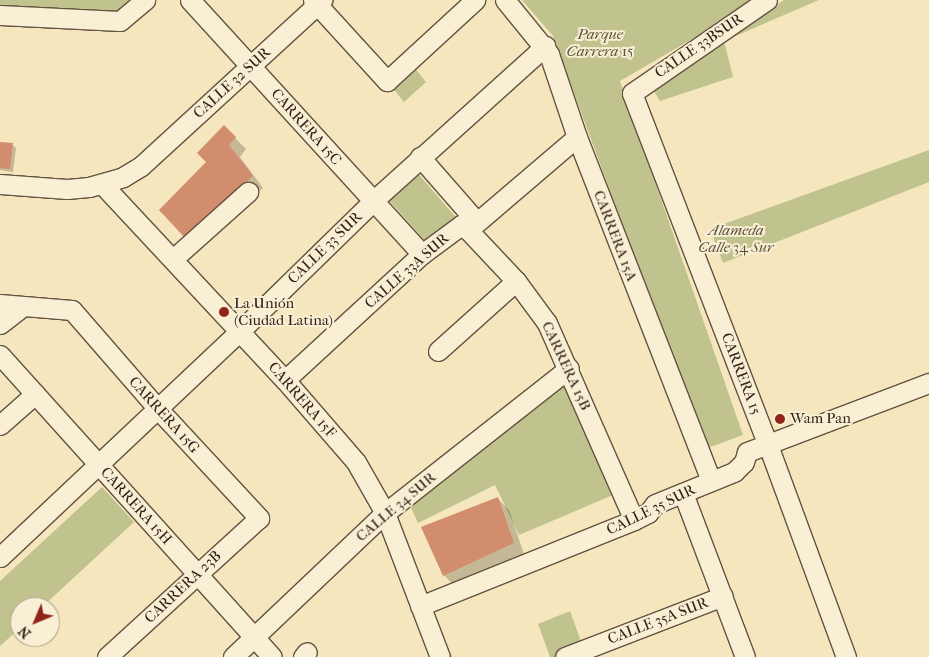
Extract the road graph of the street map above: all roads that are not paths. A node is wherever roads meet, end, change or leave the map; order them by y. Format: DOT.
graph roads {
  1 [pos="145,0"];
  2 [pos="190,0"];
  3 [pos="475,0"];
  4 [pos="505,0"];
  5 [pos="766,0"];
  6 [pos="318,2"];
  7 [pos="0,15"];
  8 [pos="545,46"];
  9 [pos="250,66"];
  10 [pos="632,92"];
  11 [pos="577,137"];
  12 [pos="420,158"];
  13 [pos="0,184"];
  14 [pos="102,184"];
  15 [pos="248,192"];
  16 [pos="373,201"];
  17 [pos="473,226"];
  18 [pos="422,254"];
  19 [pos="173,259"];
  20 [pos="516,281"];
  21 [pos="0,304"];
  22 [pos="23,306"];
  23 [pos="0,324"];
  24 [pos="240,331"];
  25 [pos="438,351"];
  26 [pos="0,355"];
  27 [pos="569,368"];
  28 [pos="285,380"];
  29 [pos="929,382"];
  30 [pos="35,394"];
  31 [pos="158,408"];
  32 [pos="0,425"];
  33 [pos="768,445"];
  34 [pos="98,464"];
  35 [pos="711,482"];
  36 [pos="683,494"];
  37 [pos="385,513"];
  38 [pos="258,518"];
  39 [pos="634,520"];
  40 [pos="0,557"];
  41 [pos="197,574"];
  42 [pos="723,596"];
  43 [pos="420,606"];
  44 [pos="254,637"];
  45 [pos="107,657"];
  46 [pos="233,657"];
  47 [pos="272,657"];
  48 [pos="440,657"];
  49 [pos="565,657"];
  50 [pos="745,657"];
  51 [pos="846,657"];
  1 -- 7 [label="street"];
  2 -- 9 [label="street, CARRERA 15C"];
  3 -- 6 [label="street"];
  4 -- 8 [label="street, CARRERA 15A"];
  5 -- 10 [label="street, CALLE 33BSUR"];
  6 -- 9 [label="street, CALLE 32 SUR"];
  8 -- 11 [label="street, CARRERA 15A"];
  8 -- 12 [label="street, CALLE 33 SUR"];
  9 -- 14 [label="street, CALLE 32 SUR"];
  9 -- 16 [label="street, CARRERA 15C"];
  10 -- 33 [label="street, CARRERA 15"];
  11 -- 17 [label="street, CALLE 33A SUR"];
  11 -- 35 [label="street, CARRERA 15A"];
  12 -- 16 [label="street, CALLE 33 SUR"];
  12 -- 17 [label="street, CARRERA 15B"];
  13 -- 14 [label="street, CALLE 32 SUR"];
  14 -- 19 [label="street, CARRERA 15F"];
  15 -- 19 [label="street"];
  16 -- 18 [label="street, CARRERA 15C"];
  16 -- 24 [label="street, CALLE 33 SUR"];
  17 -- 18 [label="street, CALLE 33A SUR"];
  17 -- 20 [label="street, CARRERA 15B"];
  18 -- 28 [label="street, CALLE 33A SUR"];
  19 -- 24 [label="street, CARRERA 15F"];
  20 -- 25 [label="street"];
  20 -- 27 [label="street, CARRERA 15B"];
  21 -- 22 [label="street"];
  22 -- 23 [label="street"];
  22 -- 31 [label="street, CARRERA 15G"];
  24 -- 28 [label="street, CARRERA 15F"];
  24 -- 31 [label="street, CALLE 33 SUR"];
  26 -- 30 [label="street, CARRERA 15H"];
  27 -- 37 [label="street, CALLE 34 SUR"];
  27 -- 39 [label="street, CARRERA 15B"];
  28 -- 37 [label="street, CARRERA 15F"];
  29 -- 33 [label="street, CALLE 35 SUR"];
  30 -- 32 [label="street"];
  30 -- 34 [label="street, CARRERA 15H"];
  31 -- 34 [label="street, CALLE 33 SUR"];
  31 -- 38 [label="street, CARRERA 15G"];
  33 -- 35 [label="street, CALLE 35 SUR"];
  33 -- 51 [label="street, CARRERA 15"];
  34 -- 40 [label="street, CALLE 33 SUR"];
  34 -- 41 [label="street, CARRERA 15H"];
  35 -- 36 [label="street, CALLE 35 SUR"];
  36 -- 39 [label="street, CALLE 35 SUR"];
  36 -- 42 [label="street"];
  37 -- 43 [label="street, CARRERA 15F"];
  37 -- 44 [label="street, CALLE 34 SUR"];
  38 -- 41 [label="street, CARRERA 23B"];
  39 -- 43 [label="street, CALLE 35 SUR"];
  41 -- 44 [label="street, CARRERA 15H"];
  41 -- 45 [label="street, CARRERA 23B"];
  42 -- 49 [label="street, CALLE 35A SUR"];
  42 -- 50 [label="street"];
  43 -- 48 [label="street, CARRERA 15F"];
  44 -- 46 [label="street, CALLE 34 SUR"];
  44 -- 47 [label="street, CARRERA 15H"];
}
